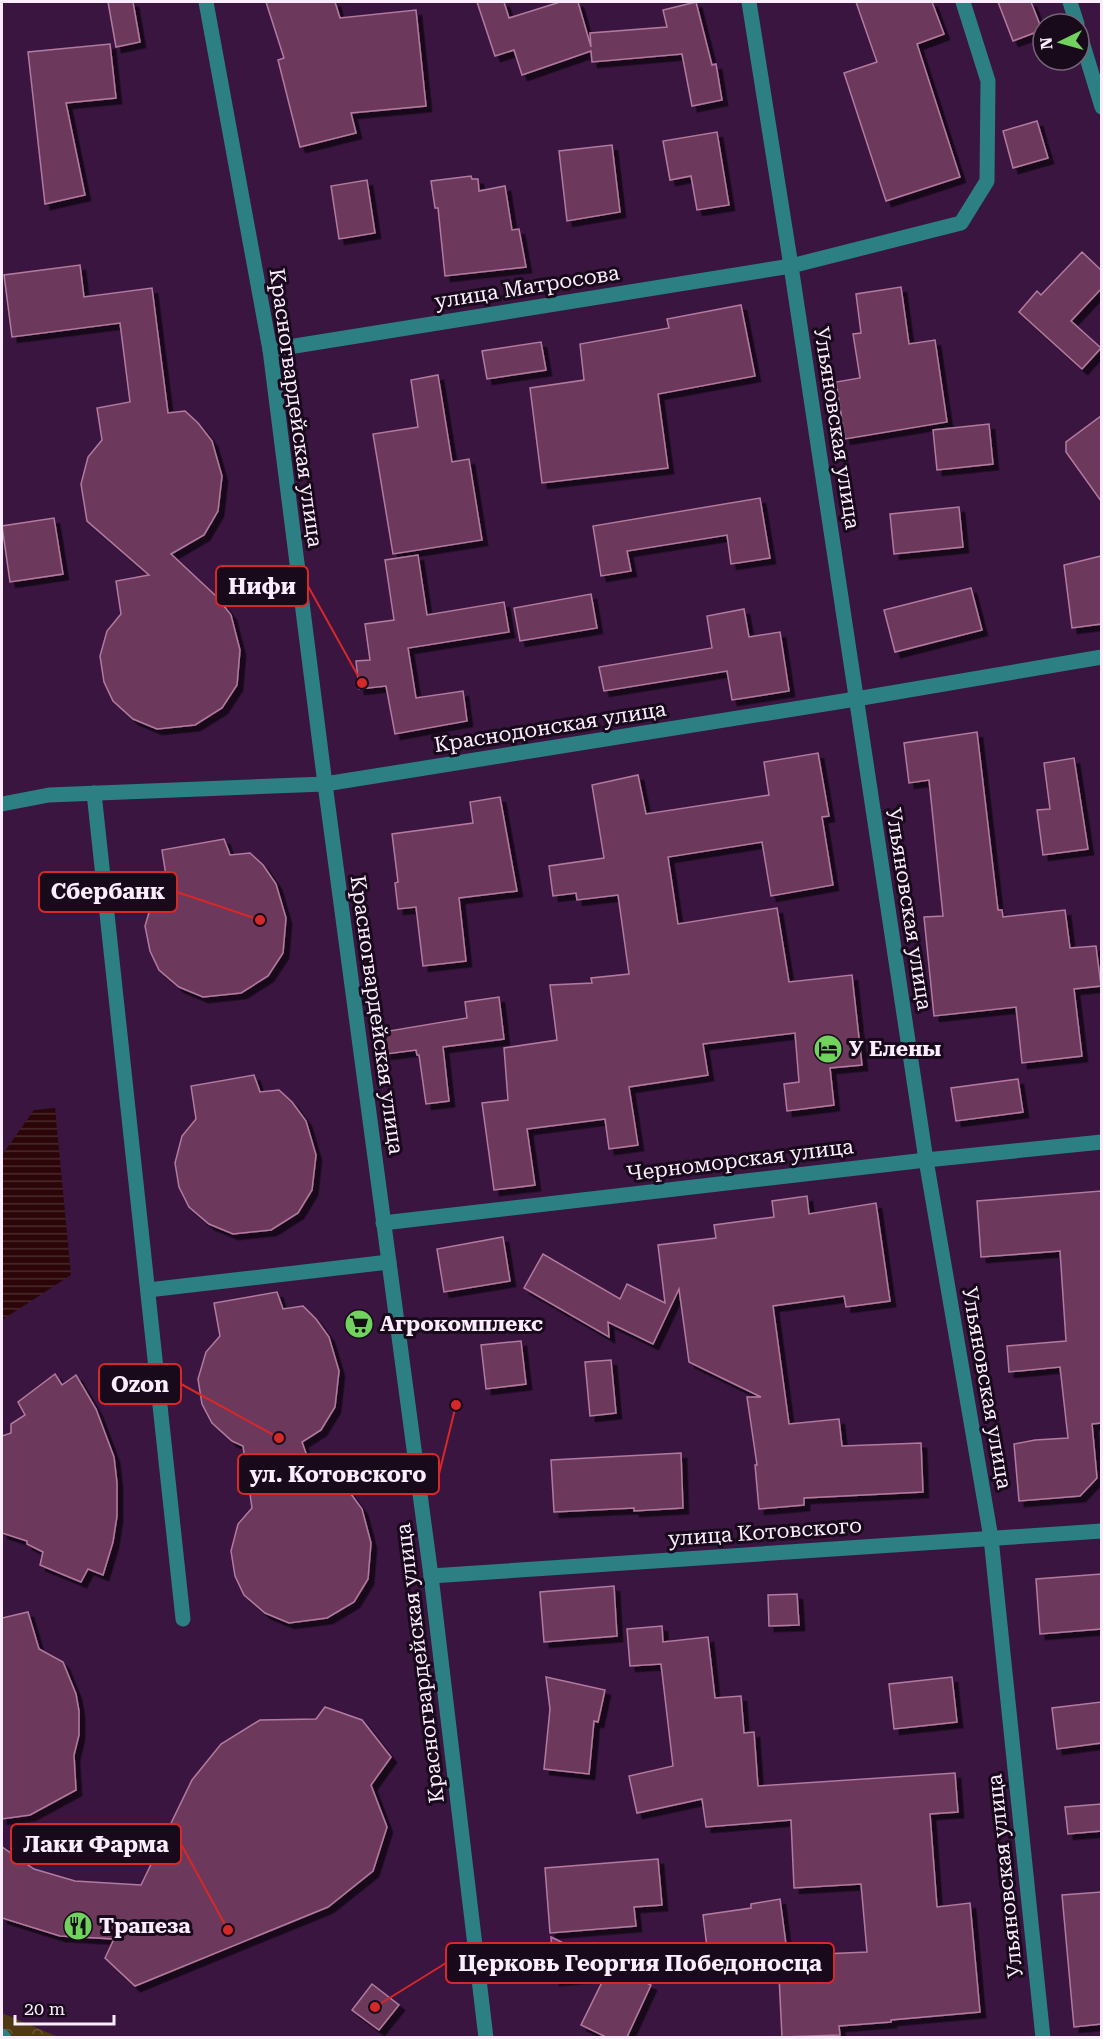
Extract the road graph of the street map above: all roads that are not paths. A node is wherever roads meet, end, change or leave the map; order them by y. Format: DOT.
graph roads {
  1 [pos="206,2"];
  2 [pos="749,2"];
  3 [pos="963,2"];
  4 [pos="1091,72"];
  5 [pos="1101,107"];
  6 [pos="791,266"];
  7 [pos="270,350"];
  8 [pos="1101,657"];
  9 [pos="856,699"];
  10 [pos="325,784"];
  11 [pos="94,793"];
  12 [pos="2,804"];
  13 [pos="1101,1142"];
  14 [pos="926,1160"];
  15 [pos="384,1223"];
  16 [pos="389,1262"];
  17 [pos="147,1290"];
  18 [pos="1101,1531"];
  19 [pos="991,1538"];
  20 [pos="431,1576"];
  21 [pos="183,1619"];
  22 [pos="486,2037"];
  23 [pos="1044,2037"];
  1 -- 7 [label="street, Красногвардейская улица"];
  2 -- 6 [label="street, Ульяновская улица"];
  3 -- 6 [label="street, улица Матросова"];
  4 -- 5 [label="street"];
  6 -- 7 [label="street, улица Матросова"];
  6 -- 9 [label="street, Ульяновская улица"];
  7 -- 10 [label="street, Красногвардейская улица"];
  8 -- 9 [label="street, Краснодонская улица"];
  9 -- 10 [label="street, Краснодонская улица"];
  9 -- 14 [label="street, Ульяновская улица"];
  10 -- 11 [label="street, Краснодонская улица"];
  10 -- 15 [label="street, Красногвардейская улица"];
  11 -- 12 [label="street, Краснодонская улица"];
  11 -- 17 [label="street"];
  13 -- 14 [label="street, Черноморская улица"];
  14 -- 15 [label="street, Черноморская улица"];
  14 -- 19 [label="street, Ульяновская улица"];
  15 -- 16 [label="street, Красногвардейская улица"];
  16 -- 17 [label="street"];
  16 -- 20 [label="street, Красногвардейская улица"];
  17 -- 21 [label="street"];
  18 -- 19 [label="street, улица Котовского"];
  19 -- 20 [label="street, улица Котовского"];
  19 -- 23 [label="street, Ульяновская улица"];
  20 -- 22 [label="street, Красногвардейская улица"];
}
